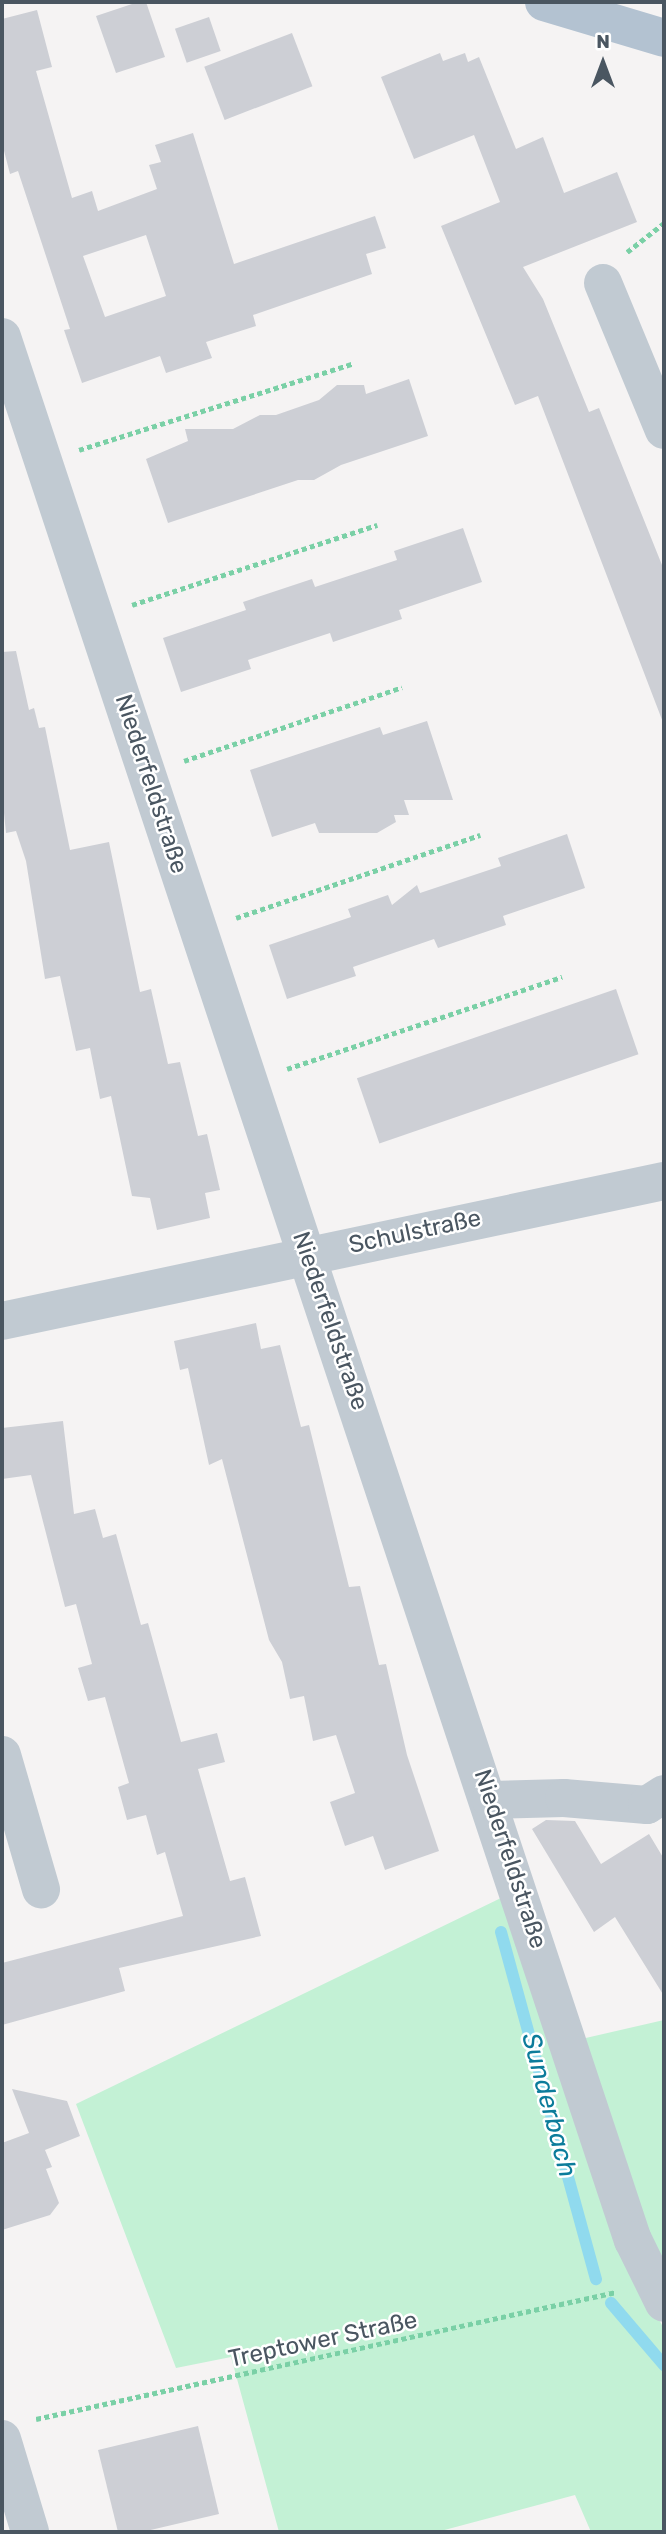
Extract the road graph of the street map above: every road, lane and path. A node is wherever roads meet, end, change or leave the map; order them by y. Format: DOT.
graph roads {
  1 [pos="544,2"];
  2 [pos="664,38"];
  3 [pos="664,223"];
  4 [pos="603,283"];
  5 [pos="2,337"];
  6 [pos="352,364"];
  7 [pos="664,430"];
  8 [pos="44,461"];
  9 [pos="377,525"];
  10 [pos="96,617"];
  11 [pos="401,687"];
  12 [pos="148,773"];
  13 [pos="480,835"];
  14 [pos="200,931"];
  15 [pos="562,977"];
  16 [pos="250,1081"];
  17 [pos="664,1181"];
  18 [pos="308,1254"];
  19 [pos="2,1321"];
  20 [pos="2,1755"];
  21 [pos="664,1794"];
  22 [pos="491,1800"];
  23 [pos="41,1889"];
  24 [pos="657,2292"];
  25 [pos="15,2430"];
  26 [pos="30,2532"];
  1 -- 2 [label="main road"];
  3 -- 4 [label="path"];
  4 -- 7 [label="street"];
  5 -- 8 [label="street, Niederfeldstraße"];
  6 -- 8 [label="path"];
  8 -- 10 [label="street, Niederfeldstraße"];
  9 -- 10 [label="path"];
  10 -- 12 [label="street, Niederfeldstraße"];
  11 -- 12 [label="path"];
  12 -- 14 [label="street, Niederfeldstraße"];
  13 -- 14 [label="path"];
  14 -- 16 [label="street, Niederfeldstraße"];
  15 -- 16 [label="path"];
  16 -- 18 [label="street, Niederfeldstraße"];
  17 -- 18 [label="street, Schulstraße"];
  18 -- 19 [label="street, Schulstraße"];
  18 -- 22 [label="street, Niederfeldstraße"];
  20 -- 23 [label="street"];
  21 -- 22 [label="street"];
  22 -- 24 [label="street, Niederfeldstraße"];
  24 -- 25 [label="path, Treptower Straße"];
  25 -- 26 [label="street"];
}
